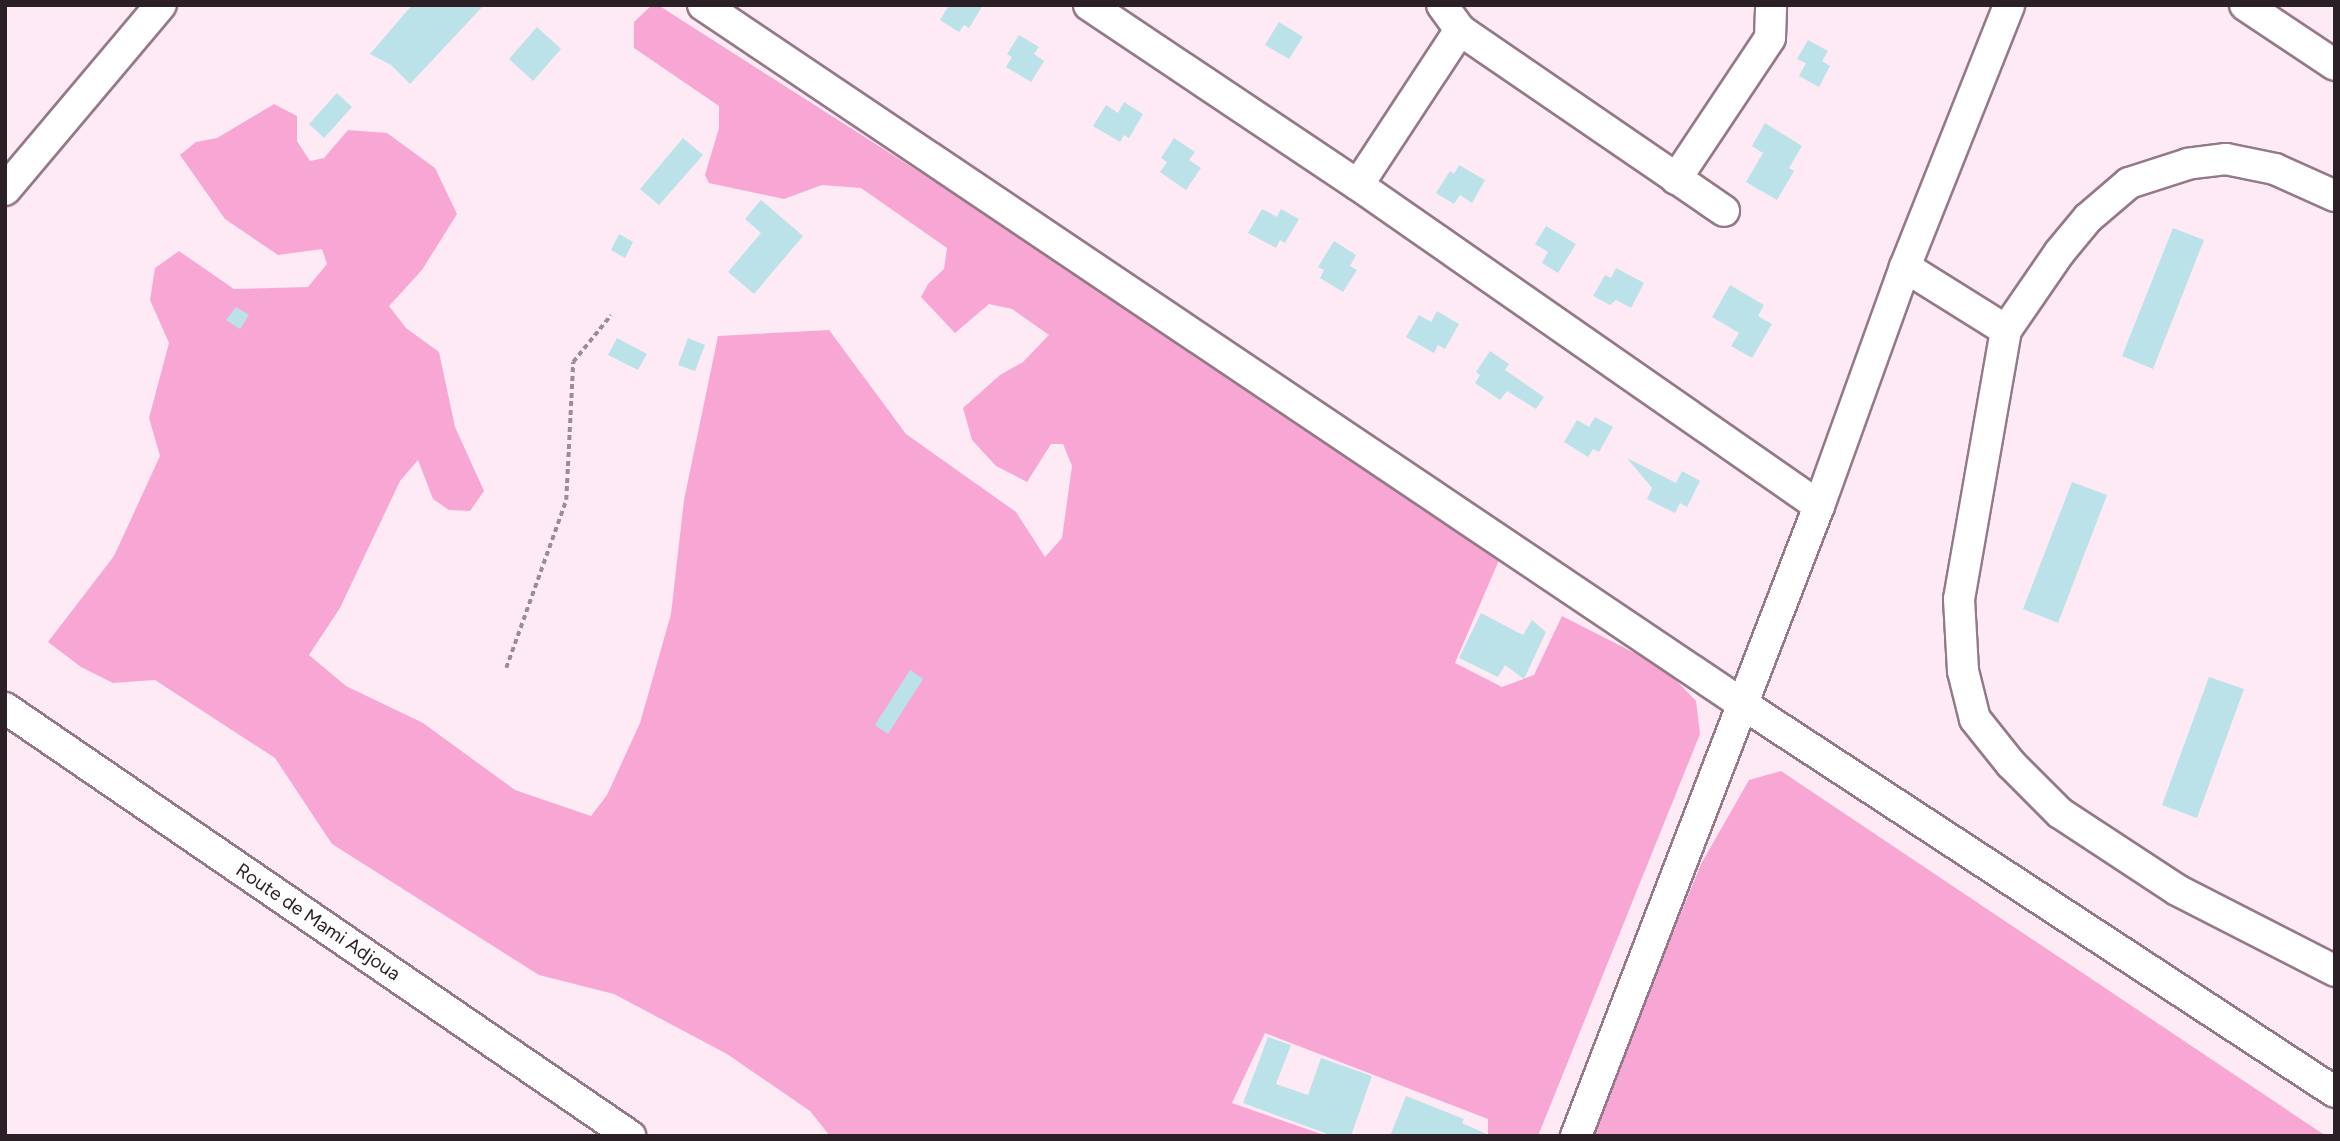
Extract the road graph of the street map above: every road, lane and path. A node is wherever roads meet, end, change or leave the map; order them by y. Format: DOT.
graph roads {
  1 [pos="161,5"];
  2 [pos="703,5"];
  3 [pos="1089,5"];
  4 [pos="1442,5"];
  5 [pos="1771,5"];
  6 [pos="2009,5"];
  7 [pos="2245,5"];
  8 [pos="1460,30"];
  9 [pos="2335,65"];
  10 [pos="1676,179"];
  11 [pos="1358,185"];
  12 [pos="5,190"];
  13 [pos="2335,196"];
  14 [pos="1724,211"];
  15 [pos="1905,267"];
  16 [pos="611,315"];
  17 [pos="2007,330"];
  18 [pos="1819,506"];
  19 [pos="506,668"];
  20 [pos="1741,703"];
  21 [pos="5,708"];
  22 [pos="2335,971"];
  23 [pos="2335,1092"];
  24 [pos="630,1136"];
  25 [pos="1576,1136"];
  1 -- 12 [label="street"];
  2 -- 20 [label="street"];
  3 -- 11 [label="street"];
  4 -- 8 [label="street"];
  5 -- 10 [label="street"];
  6 -- 15 [label="street"];
  7 -- 9 [label="street"];
  8 -- 10 [label="street"];
  8 -- 11 [label="street"];
  10 -- 14 [label="street"];
  11 -- 18 [label="street"];
  13 -- 17 [label="street"];
  15 -- 17 [label="street"];
  15 -- 18 [label="street"];
  16 -- 19 [label="path"];
  17 -- 22 [label="street"];
  18 -- 20 [label="street"];
  20 -- 23 [label="street"];
  20 -- 25 [label="street"];
  21 -- 24 [label="street, Route de Mami Adjoua"];
}
